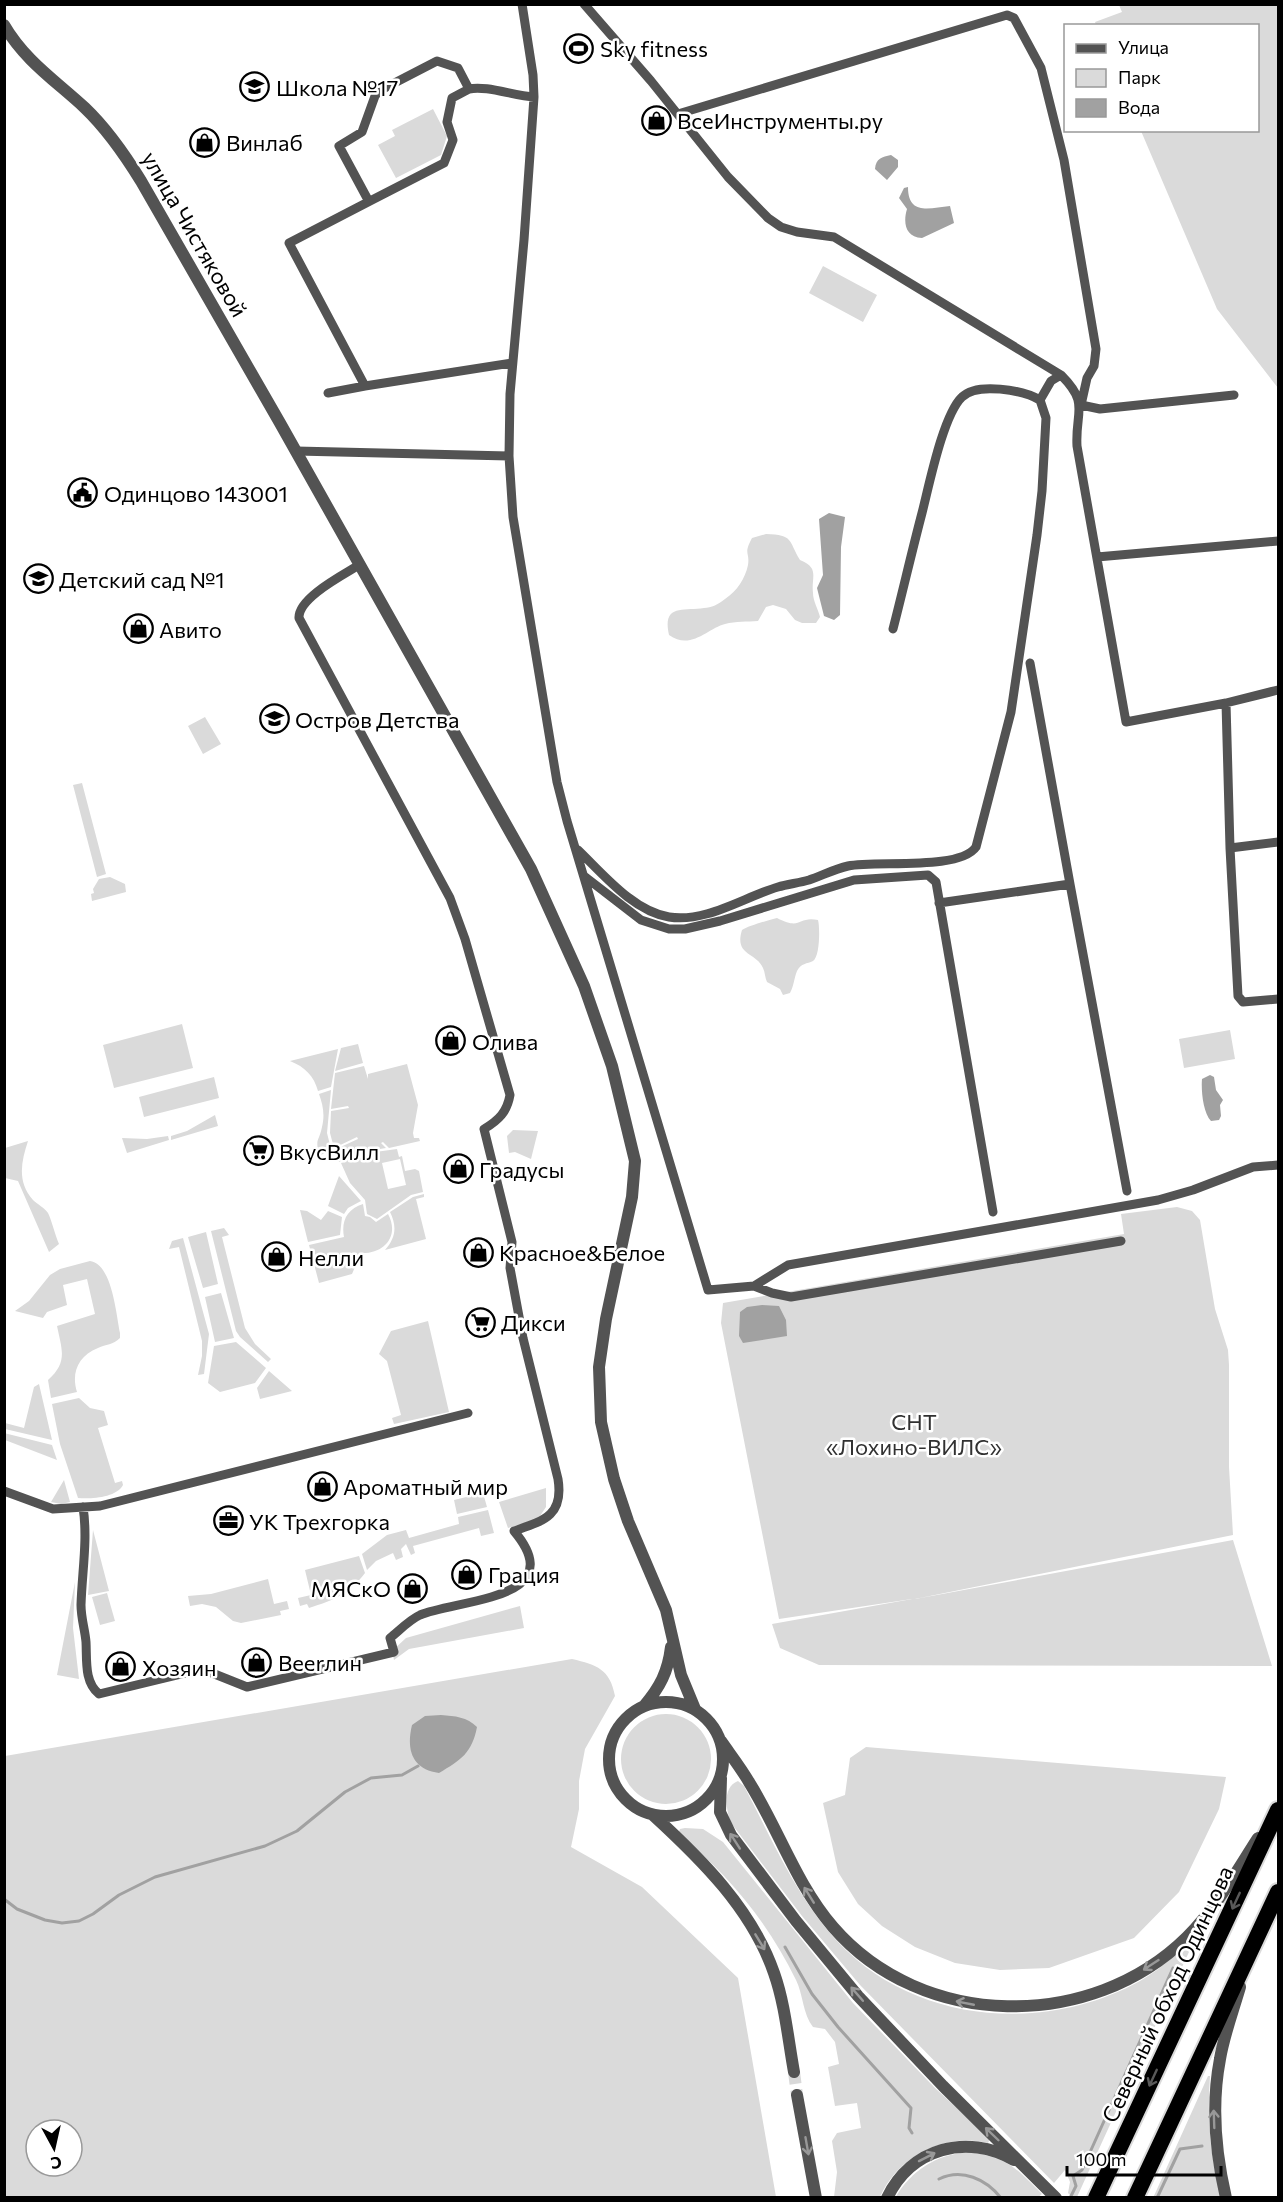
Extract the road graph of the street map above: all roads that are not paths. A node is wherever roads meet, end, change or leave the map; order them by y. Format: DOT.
graph roads {
  1 [pos="522,4"];
  2 [pos="584,4"];
  3 [pos="4,26"];
  4 [pos="469,89"];
  5 [pos="534,97"];
  6 [pos="678,114"];
  7 [pos="370,201"];
  8 [pos="512,363"];
  9 [pos="1061,375"];
  10 [pos="365,386"];
  11 [pos="328,393"];
  12 [pos="1234,395"];
  13 [pos="1040,400"];
  14 [pos="1081,405"];
  15 [pos="296,452"];
  16 [pos="509,456"];
  17 [pos="1278,541"];
  18 [pos="1097,557"];
  19 [pos="359,565"];
  20 [pos="893,628"];
  21 [pos="1030,663"];
  22 [pos="1278,690"];
  23 [pos="1226,703"];
  24 [pos="1278,842"];
  25 [pos="1230,848"];
  26 [pos="576,849"];
  27 [pos="584,876"];
  28 [pos="1070,884"];
  29 [pos="939,903"];
  30 [pos="1278,999"];
  31 [pos="1278,1166"];
  32 [pos="1127,1191"];
  33 [pos="993,1212"];
  34 [pos="1121,1241"];
  35 [pos="754,1286"];
  36 [pos="468,1413"];
  37 [pos="4,1491"];
  38 [pos="83,1507"];
  39 [pos="672,1637"];
  40 [pos="643,1707"];
  41 [pos="695,1709"];
  42 [pos="721,1741"];
  43 [pos="721,1778"];
  44 [pos="1278,1808"];
  45 [pos="653,1815"];
  46 [pos="1278,1892"];
  47 [pos="1252,1948"];
  48 [pos="794,2072"];
  49 [pos="797,2095"];
  50 [pos="1034,2175"];
  51 [pos="816,2198"];
  52 [pos="887,2198"];
  53 [pos="1056,2198"];
  54 [pos="1096,2198"];
  55 [pos="1135,2198"];
  56 [pos="1227,2198"];
  1 -- 5 [label="street"];
  2 -- 6 [label="street"];
  3 -- 15 [label="street, улица Чистяковой"];
  4 -- 5 [label="street"];
  4 -- 7 [label="street"];
  4 -- 7 [label="street"];
  5 -- 8 [label="street"];
  6 -- 9 [label="street"];
  6 -- 14 [label="street"];
  7 -- 10 [label="street"];
  8 -- 10 [label="street"];
  8 -- 16 [label="street"];
  9 -- 13 [label="street"];
  9 -- 14 [label="street"];
  10 -- 11 [label="street"];
  12 -- 14 [label="street"];
  13 -- 20 [label="street"];
  13 -- 26 [label="street"];
  14 -- 18 [label="street"];
  15 -- 16 [label="street"];
  15 -- 19 [label="street, улица Чистяковой"];
  16 -- 26 [label="street"];
  17 -- 18 [label="street"];
  18 -- 23 [label="street"];
  19 -- 38 [label="street"];
  19 -- 39 [label="street, улица Чистяковой"];
  21 -- 28 [label="street"];
  22 -- 23 [label="street"];
  23 -- 25 [label="street"];
  24 -- 25 [label="street"];
  25 -- 30 [label="street"];
  26 -- 27 [label="street"];
  27 -- 29 [label="street"];
  27 -- 35 [label="street"];
  28 -- 29 [label="street"];
  28 -- 32 [label="street"];
  29 -- 33 [label="street"];
  31 -- 35 [label="street"];
  34 -- 35 [label="street"];
  36 -- 38 [label="street"];
  37 -- 38 [label="street"];
  39 -- 40 [label="street"];
  39 -- 41 [label="street, улица Чистяковой"];
  40 -- 41 [label="street"];
  40 -- 45 [label="street"];
  41 -- 42 [label="street"];
  42 -- 43 [label="street"];
  44 -- 42 [label="street, one-way"];
  43 -- 45 [label="street"];
  50 -- 43 [label="street, one-way"];
  44 -- 54 [label="highway, Северный обход Одинцова, one-way"];
  45 -- 48 [label="street, one-way"];
  46 -- 47 [label="highway"];
  47 -- 55 [label="highway"];
  56 -- 47 [label="street, one-way"];
  49 -- 51 [label="street, one-way"];
  52 -- 50 [label="street, one-way"];
  50 -- 53 [label="street"];
}
